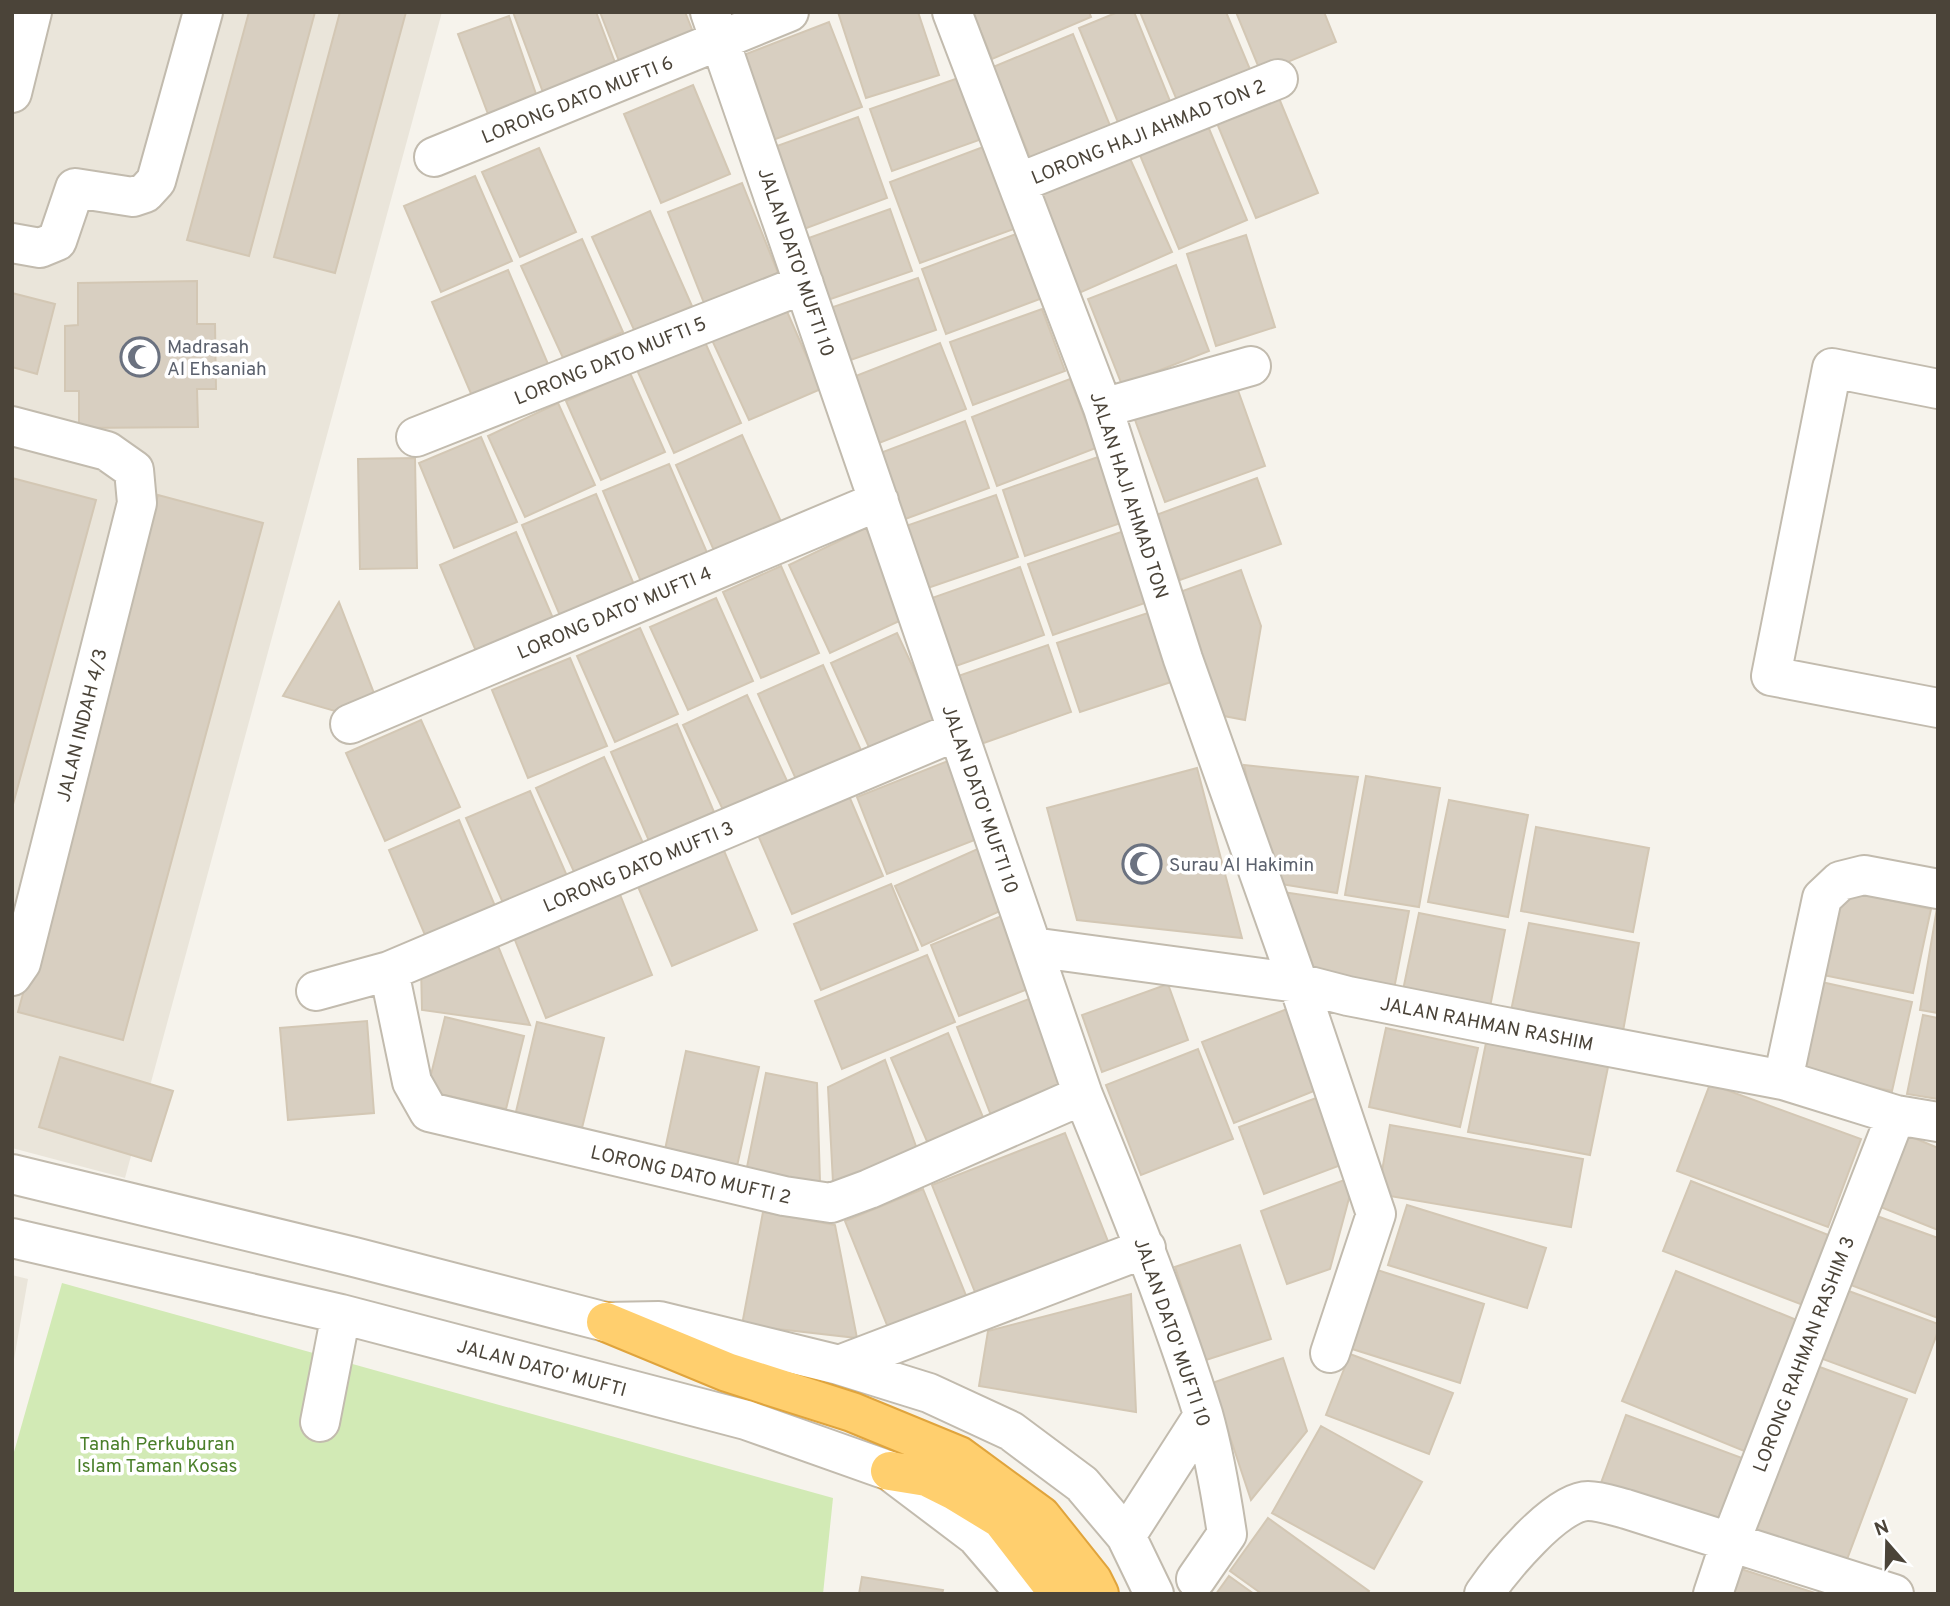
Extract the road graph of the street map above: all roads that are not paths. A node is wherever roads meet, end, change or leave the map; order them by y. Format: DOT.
graph roads {
  1 [pos="32,12"];
  2 [pos="203,12"];
  3 [pos="789,12"];
  4 [pos="952,12"];
  5 [pos="715,26"];
  6 [pos="1278,79"];
  7 [pos="12,93"];
  8 [pos="434,157"];
  9 [pos="1018,183"];
  10 [pos="12,243"];
  11 [pos="804,284"];
  12 [pos="1251,366"];
  13 [pos="1938,388"];
  14 [pos="1103,408"];
  15 [pos="12,426"];
  16 [pos="416,437"];
  17 [pos="878,500"];
  18 [pos="1938,708"];
  19 [pos="349,724"];
  20 [pos="957,731"];
  21 [pos="1938,889"];
  22 [pos="1032,947"];
  23 [pos="389,971"];
  24 [pos="12,976"];
  25 [pos="1298,983"];
  26 [pos="316,991"];
  27 [pos="1783,1080"];
  28 [pos="1083,1095"];
  29 [pos="1896,1115"];
  30 [pos="1938,1122"];
  31 [pos="12,1174"];
  32 [pos="12,1238"];
  33 [pos="1146,1248"];
  34 [pos="341,1314"];
  35 [pos="606,1322"];
  36 [pos="1331,1353"];
  37 [pos="839,1365"];
  38 [pos="1203,1416"];
  39 [pos="320,1422"];
  40 [pos="890,1471"];
  41 [pos="1126,1536"];
  42 [pos="1730,1543"];
  43 [pos="1196,1579"];
  44 [pos="1021,1594"];
  45 [pos="1059,1594"];
  46 [pos="1099,1594"];
  47 [pos="1154,1594"];
  48 [pos="1483,1594"];
  49 [pos="1713,1594"];
  50 [pos="1894,1594"];
  1 -- 7 [label="street"];
  2 -- 10 [label="street"];
  3 -- 5 [label="street, LORONG DATO MUFTI 6"];
  4 -- 9 [label="street, JALAN HAJI AHMAD TON"];
  5 -- 8 [label="street, LORONG DATO MUFTI 6"];
  5 -- 11 [label="street, JALAN DATO' MUFTI 10"];
  6 -- 9 [label="street, LORONG HAJI AHMAD TON 2"];
  9 -- 14 [label="street, JALAN HAJI AHMAD TON"];
  11 -- 16 [label="street, LORONG DATO MUFTI 5"];
  11 -- 17 [label="street, JALAN DATO' MUFTI 10"];
  12 -- 14 [label="street"];
  13 -- 18 [label="street"];
  14 -- 25 [label="street, JALAN HAJI AHMAD TON"];
  15 -- 24 [label="street, JALAN INDAH 4/3"];
  17 -- 19 [label="street, LORONG DATO' MUFTI 4"];
  17 -- 20 [label="street, JALAN DATO' MUFTI 10"];
  20 -- 22 [label="street, JALAN DATO' MUFTI 10"];
  20 -- 23 [label="street, LORONG DATO MUFTI 3"];
  21 -- 27 [label="street"];
  22 -- 25 [label="street, JALAN RAHMAN RASHIM"];
  22 -- 28 [label="street, JALAN DATO' MUFTI 10"];
  23 -- 26 [label="street, LORONG DATO MUFTI 3"];
  23 -- 28 [label="street, LORONG DATO MUFTI 2"];
  25 -- 27 [label="street, JALAN RAHMAN RASHIM"];
  25 -- 36 [label="street, JALAN HAJI AHMAD TON"];
  27 -- 29 [label="street, JALAN RAHMAN RASHIM"];
  28 -- 33 [label="street, JALAN DATO' MUFTI 10"];
  29 -- 30 [label="street, JALAN RAHMAN RASHIM"];
  29 -- 42 [label="street, LORONG RAHMAN RASHIM 3"];
  31 -- 35 [label="street"];
  32 -- 34 [label="street, JALAN DATO' MUFTI"];
  33 -- 37 [label="street"];
  33 -- 38 [label="street, JALAN DATO' MUFTI 10"];
  34 -- 39 [label="street"];
  34 -- 40 [label="street, JALAN DATO' MUFTI"];
  35 -- 37 [label="street"];
  35 -- 46 [label="highway"];
  37 -- 41 [label="street"];
  38 -- 41 [label="street"];
  38 -- 43 [label="street, JALAN DATO' MUFTI 10"];
  40 -- 44 [label="street, JALAN DATO' MUFTI"];
  40 -- 45 [label="highway"];
  41 -- 47 [label="street"];
  42 -- 48 [label="street"];
  42 -- 49 [label="street, LORONG RAHMAN RASHIM 3"];
  42 -- 50 [label="street"];
}
